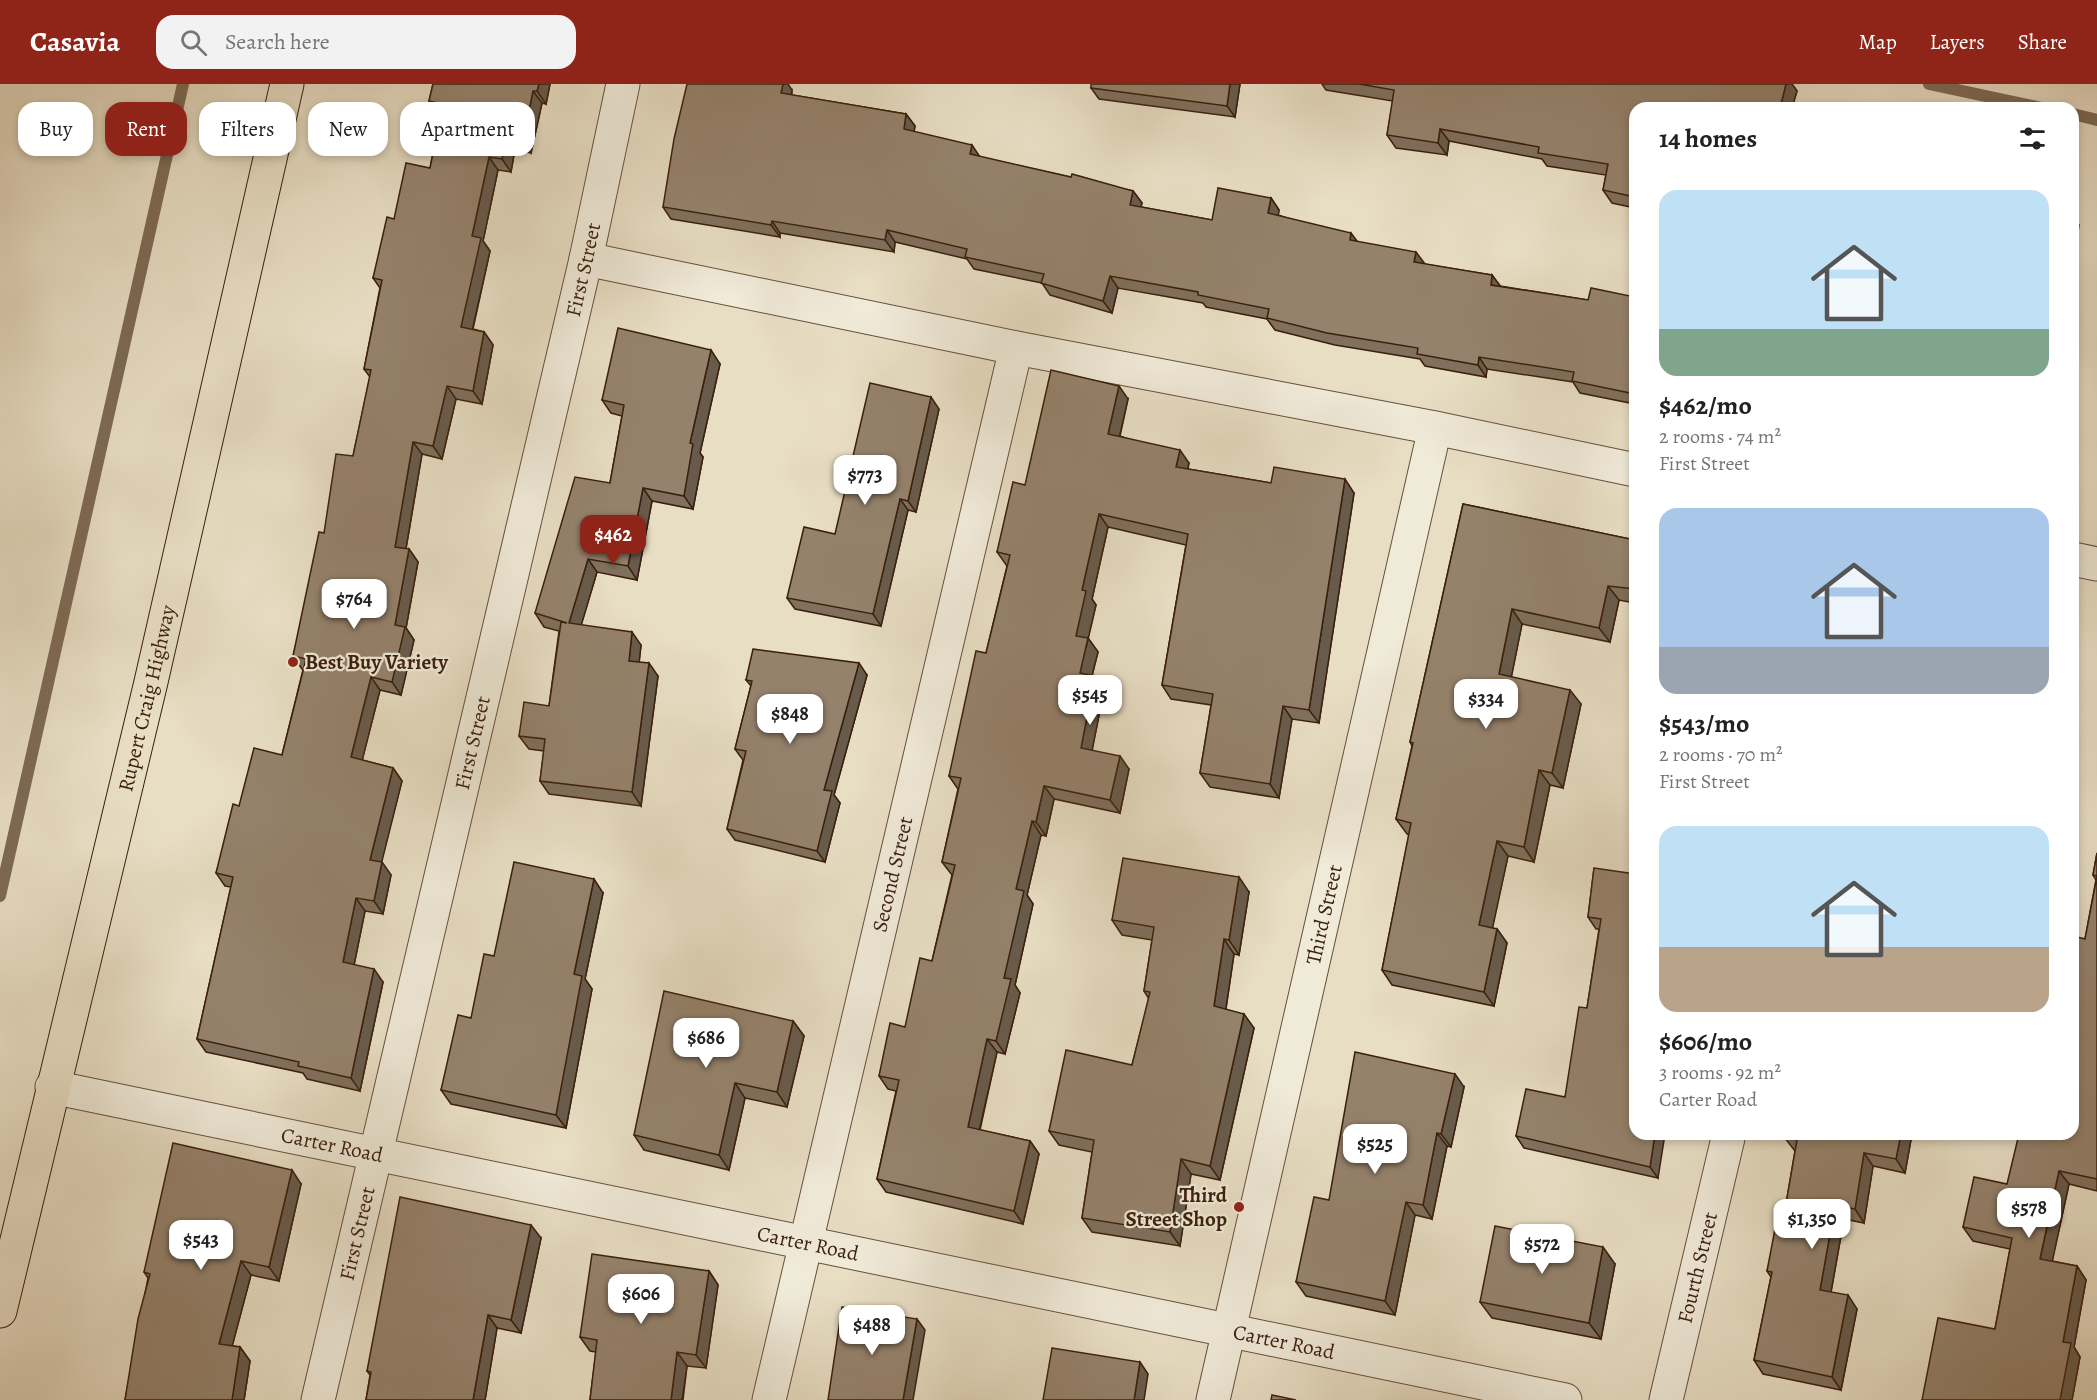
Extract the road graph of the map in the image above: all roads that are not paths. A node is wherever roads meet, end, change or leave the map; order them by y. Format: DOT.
graph roads {
  1 [pos="287,84"];
  2 [pos="623,84"];
  3 [pos="586,260"];
  4 [pos="1016,348"];
  5 [pos="1435,428"];
  6 [pos="1629,469"];
  7 [pos="2079,560"];
  8 [pos="2097,564"];
  9 [pos="52,1087"];
  10 [pos="1727,1140"];
  11 [pos="376,1154"];
  12 [pos="806,1243"];
  13 [pos="0,1311"];
  14 [pos="1229,1330"];
  15 [pos="318,1400"];
  16 [pos="770,1400"];
  17 [pos="1213,1400"];
  18 [pos="1565,1400"];
  19 [pos="1666,1400"];
  1 -- 9 [label="main road, Rupert Craig Highway"];
  2 -- 3 [label="street, First Street"];
  3 -- 4 [label="street"];
  3 -- 11 [label="street, First Street"];
  4 -- 5 [label="street"];
  4 -- 12 [label="street, Second Street"];
  5 -- 6 [label="street"];
  5 -- 14 [label="street, Third Street"];
  7 -- 8 [label="street"];
  9 -- 11 [label="street, Carter Road"];
  9 -- 13 [label="main road, Rupert Craig Highway"];
  10 -- 19 [label="street, Fourth Street"];
  11 -- 12 [label="street, Carter Road"];
  11 -- 15 [label="street, First Street"];
  12 -- 14 [label="street, Carter Road"];
  12 -- 16 [label="street, Second Street"];
  14 -- 17 [label="street, Third Street"];
  14 -- 18 [label="street, Carter Road"];
}
